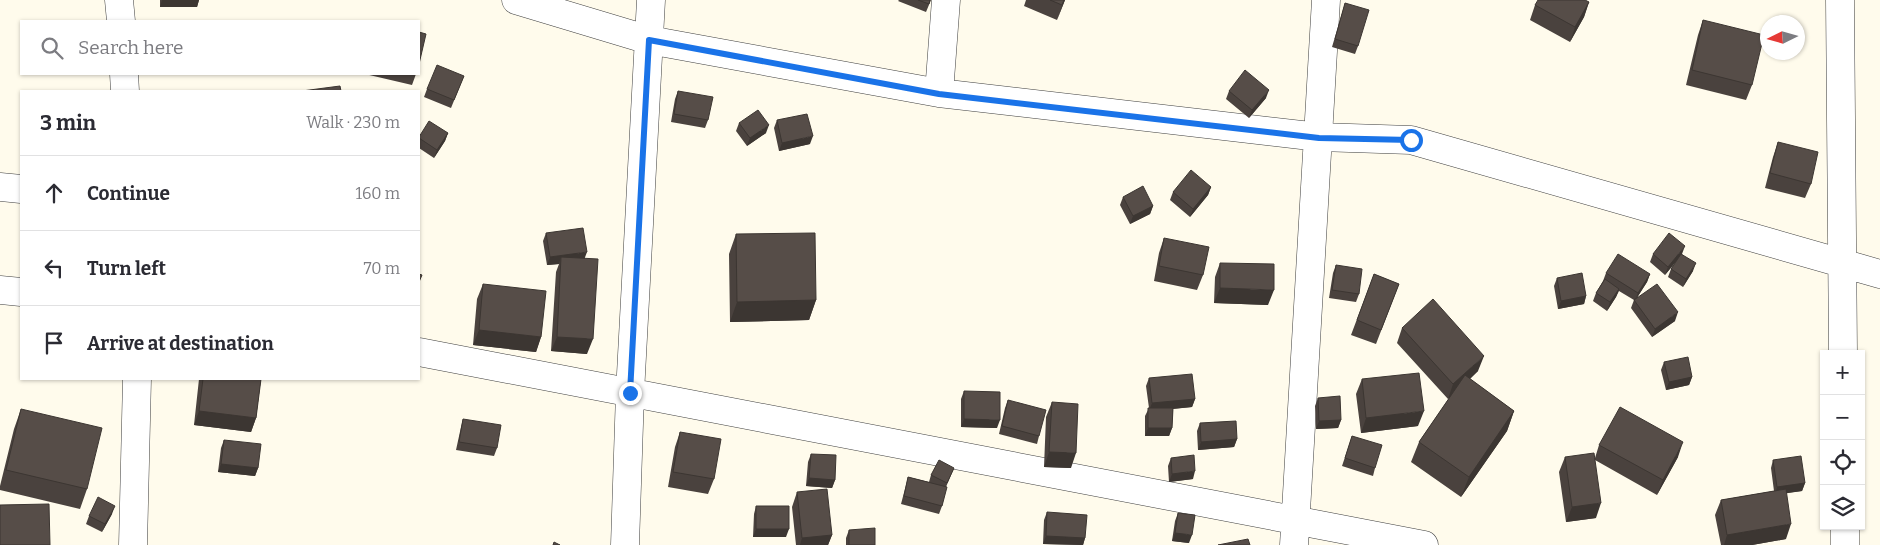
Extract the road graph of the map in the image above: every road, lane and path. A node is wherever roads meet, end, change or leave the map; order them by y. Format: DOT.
graph roads {
  1 [pos="119,0"];
  2 [pos="516,0"];
  3 [pos="651,0"];
  4 [pos="946,0"];
  5 [pos="1326,0"];
  6 [pos="1840,0"];
  7 [pos="120,20"];
  8 [pos="649,40"];
  9 [pos="124,75"];
  10 [pos="125,90"];
  11 [pos="939,94"];
  12 [pos="1319,138"];
  13 [pos="0,187"];
  14 [pos="20,189"];
  15 [pos="1842,265"];
  16 [pos="1880,274"];
  17 [pos="0,290"];
  18 [pos="20,292"];
  19 [pos="1843,350"];
  20 [pos="420,352"];
  21 [pos="137,380"];
  22 [pos="630,393"];
  23 [pos="1845,530"];
  24 [pos="1294,533"];
  25 [pos="133,545"];
  26 [pos="625,545"];
  27 [pos="1424,545"];
  28 [pos="1845,545"];
  1 -- 7 [label="street"];
  2 -- 8 [label="street"];
  3 -- 8 [label="street"];
  4 -- 11 [label="street"];
  5 -- 12 [label="street"];
  6 -- 15 [label="street"];
  8 -- 11 [label="street"];
  8 -- 22 [label="street"];
  9 -- 10 [label="street"];
  11 -- 12 [label="street"];
  12 -- 15 [label="street"];
  12 -- 24 [label="street"];
  13 -- 14 [label="street"];
  15 -- 16 [label="street"];
  15 -- 19 [label="street"];
  17 -- 18 [label="street"];
  20 -- 22 [label="street"];
  21 -- 25 [label="street"];
  22 -- 24 [label="street"];
  22 -- 26 [label="street"];
  23 -- 28 [label="street"];
  24 -- 27 [label="street"];
}
